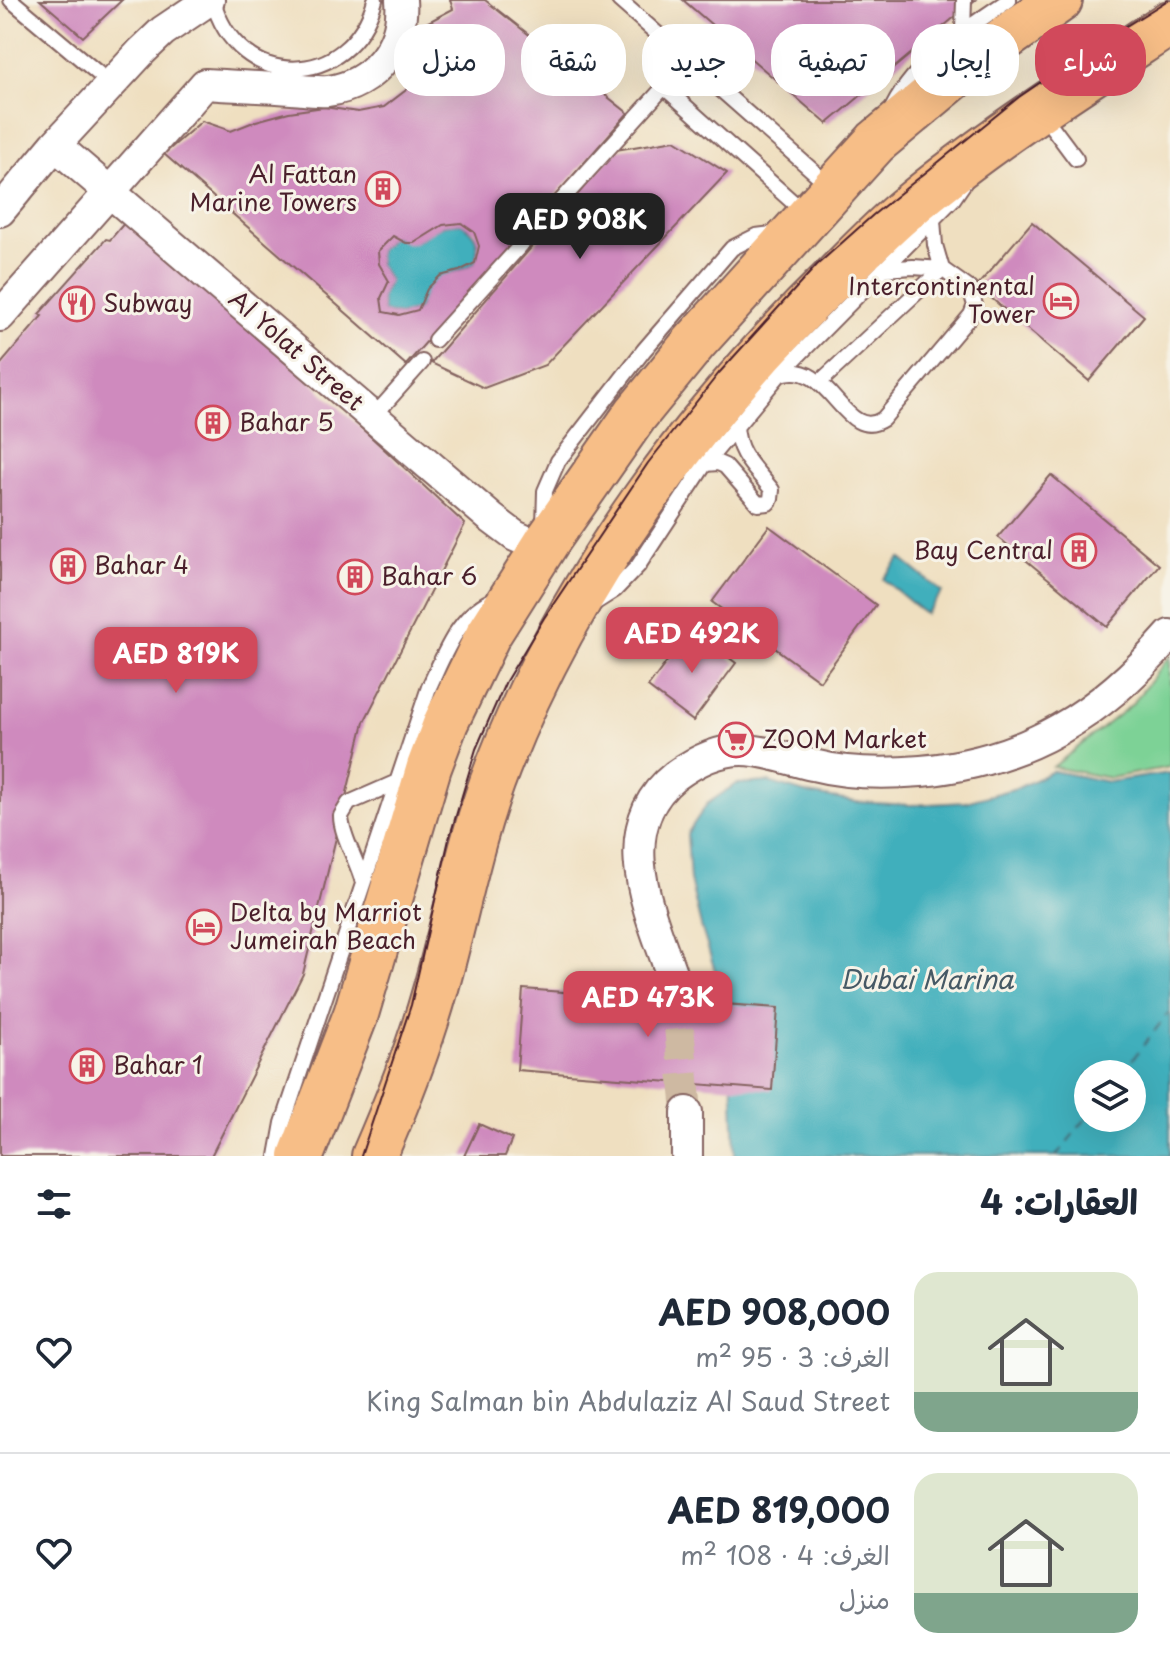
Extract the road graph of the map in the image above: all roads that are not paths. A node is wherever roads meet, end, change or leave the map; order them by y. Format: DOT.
graph roads {
  1 [pos="11,0"];
  2 [pos="211,0"];
  3 [pos="375,0"];
  4 [pos="401,0"];
  5 [pos="619,0"];
  6 [pos="964,0"];
  7 [pos="1009,0"];
  8 [pos="1060,0"];
  9 [pos="1170,23"];
  10 [pos="963,24"];
  11 [pos="972,24"];
  12 [pos="911,82"];
  13 [pos="113,85"];
  14 [pos="1039,109"];
  15 [pos="876,142"];
  16 [pos="55,145"];
  17 [pos="979,153"];
  18 [pos="1076,159"];
  19 [pos="111,193"];
  20 [pos="0,211"];
  21 [pos="812,213"];
  22 [pos="933,220"];
  23 [pos="883,269"];
  24 [pos="942,269"];
  25 [pos="0,316"];
  26 [pos="435,340"];
  27 [pos="422,362"];
  28 [pos="779,375"];
  29 [pos="820,382"];
  30 [pos="373,417"];
  31 [pos="736,425"];
  32 [pos="744,457"];
  33 [pos="705,464"];
  34 [pos="730,470"];
  35 [pos="545,544"];
  36 [pos="513,593"];
  37 [pos="571,613"];
  38 [pos="1170,635"];
  39 [pos="397,782"];
  40 [pos="358,901"];
  41 [pos="372,962"];
  42 [pos="675,984"];
  43 [pos="687,1112"];
  44 [pos="277,1156"];
  45 [pos="301,1156"];
  46 [pos="374,1156"];
  47 [pos="687,1156"];
  1 -- 13 [label="lane"];
  2 -- 3 [label="lane"];
  2 -- 13 [label="street"];
  4 -- 19 [label="street"];
  5 -- 21 [label="lane"];
  6 -- 10 [label="lane"];
  7 -- 11 [label="lane"];
  8 -- 15 [label="main road"];
  9 -- 14 [label="main road"];
  12 -- 15 [label="lane"];
  13 -- 16 [label="street"];
  14 -- 17 [label="main road"];
  14 -- 18 [label="lane"];
  15 -- 21 [label="main road"];
  16 -- 19 [label="street, Al Yolat Street"];
  16 -- 20 [label="street"];
  17 -- 22 [label="lane"];
  17 -- 37 [label="main road"];
  19 -- 25 [label="street"];
  19 -- 30 [label="street, Al Yolat Street"];
  21 -- 26 [label="lane"];
  21 -- 35 [label="main road"];
  22 -- 23 [label="lane"];
  22 -- 24 [label="lane"];
  23 -- 24 [label="lane"];
  23 -- 28 [label="lane"];
  24 -- 29 [label="lane"];
  24 -- 29 [label="lane"];
  27 -- 30 [label="lane"];
  28 -- 29 [label="lane"];
  28 -- 31 [label="lane"];
  30 -- 35 [label="street, Al Yolat Street"];
  31 -- 32 [label="lane"];
  31 -- 33 [label="lane"];
  32 -- 34 [label="lane"];
  32 -- 34 [label="lane"];
  33 -- 34 [label="lane"];
  33 -- 37 [label="lane"];
  35 -- 36 [label="main road"];
  36 -- 39 [label="lane"];
  36 -- 41 [label="main road"];
  37 -- 46 [label="main road"];
  38 -- 42 [label="street"];
  39 -- 40 [label="lane"];
  39 -- 40 [label="lane"];
  40 -- 41 [label="main road"];
  40 -- 44 [label="lane"];
  41 -- 45 [label="main road"];
  43 -- 47 [label="street"];
}
